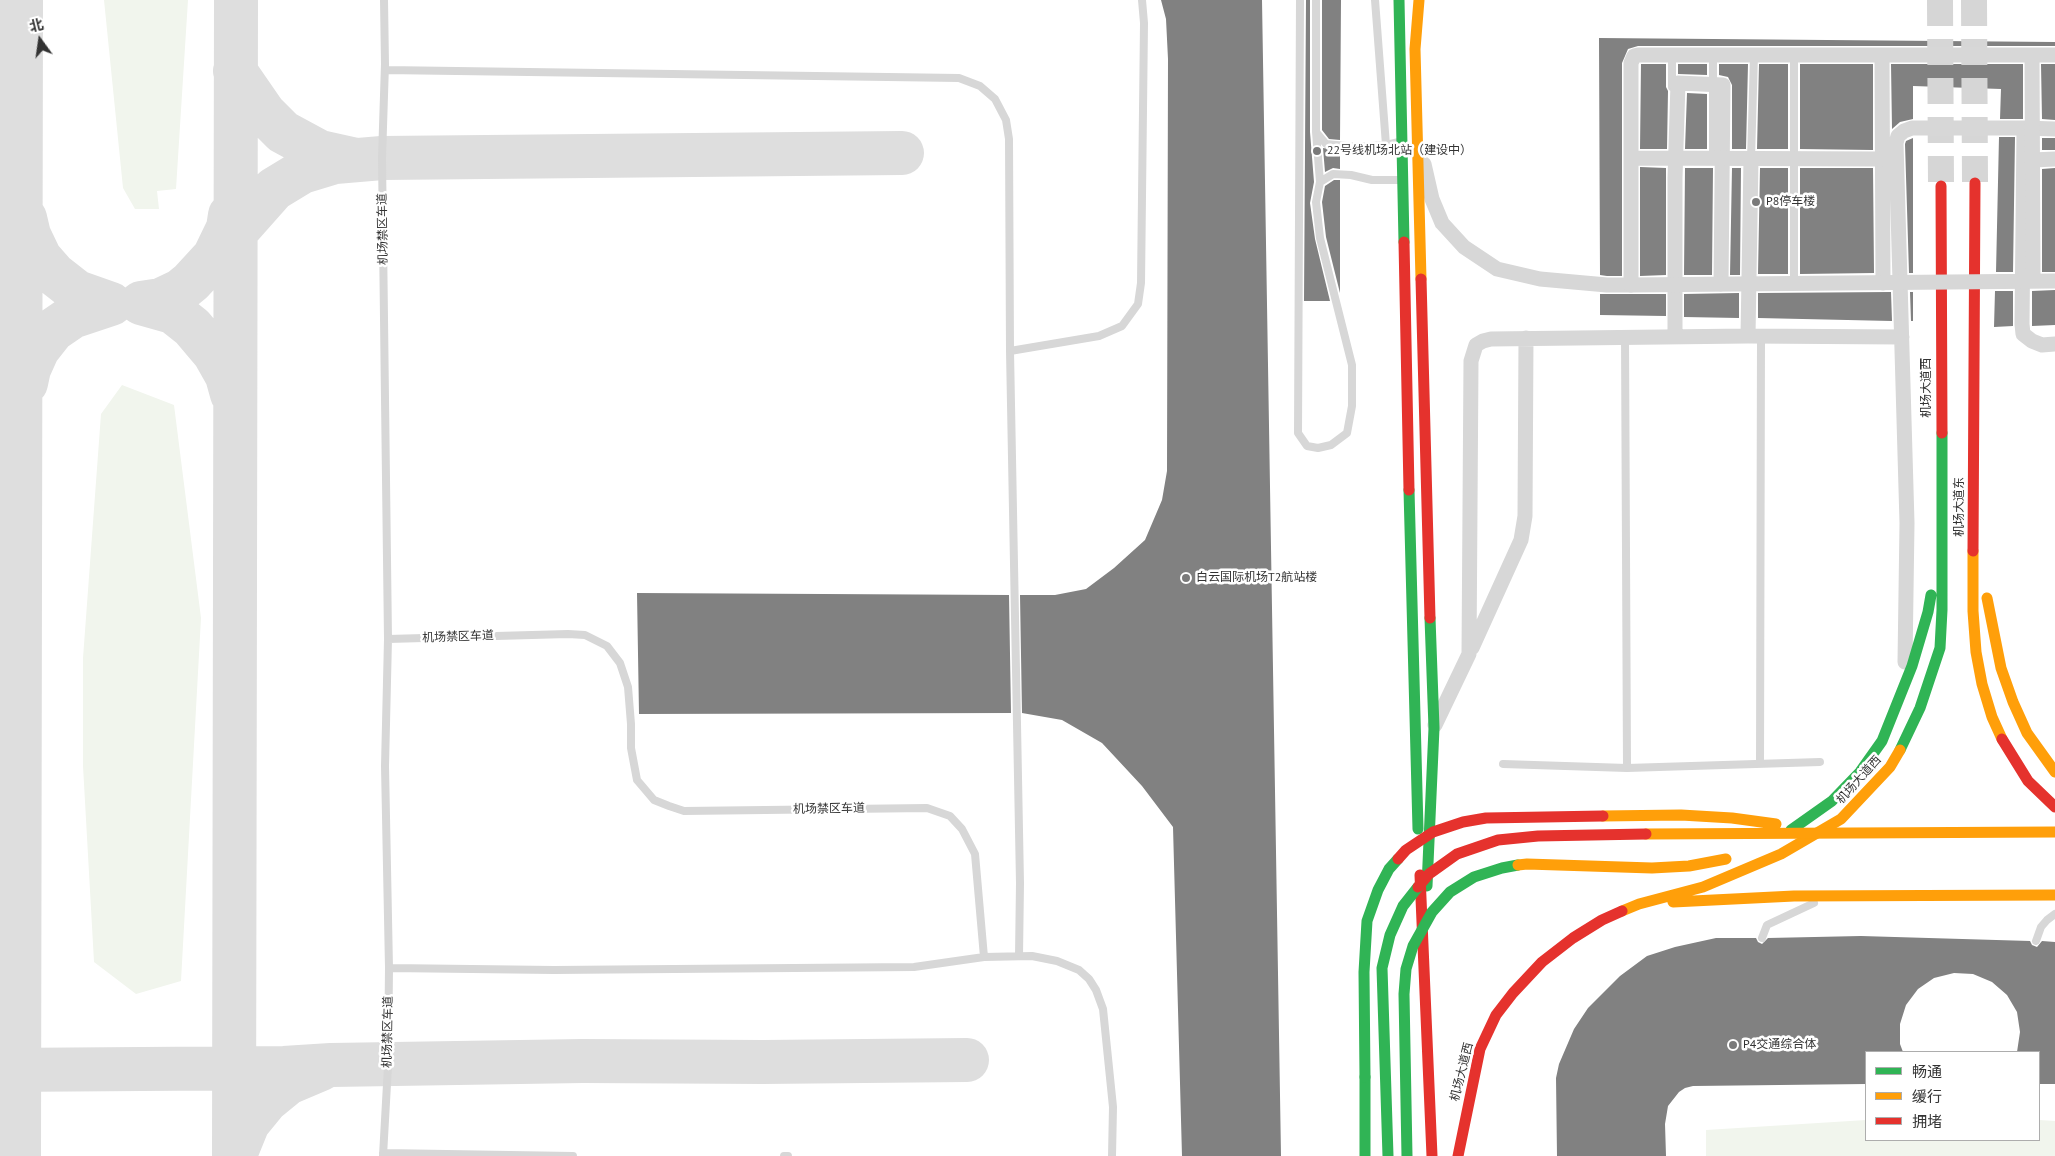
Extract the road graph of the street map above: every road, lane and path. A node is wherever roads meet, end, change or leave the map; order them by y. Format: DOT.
graph roads {
  1 [pos="384,0"];
  2 [pos="1142,0"];
  3 [pos="1300,0"];
  4 [pos="1316,0"];
  5 [pos="1375,0"];
  6 [pos="1399,0"];
  7 [pos="1419,0"];
  8 [pos="1672,54"];
  9 [pos="1713,55"];
  10 [pos="1754,55"];
  11 [pos="2032,55"];
  12 [pos="2055,55"];
  13 [pos="1794,56"];
  14 [pos="1882,56"];
  15 [pos="385,70"];
  16 [pos="2024,128"];
  17 [pos="2055,129"];
  18 [pos="1316,132"];
  19 [pos="1416,137"];
  20 [pos="1386,145"];
  21 [pos="1631,158"];
  22 [pos="1670,158"];
  23 [pos="1713,158"];
  24 [pos="1794,158"];
  25 [pos="1751,159"];
  26 [pos="1882,159"];
  27 [pos="2055,159"];
  28 [pos="2032,160"];
  29 [pos="1418,180"];
  30 [pos="1320,182"];
  31 [pos="1975,183"];
  32 [pos="1940,186"];
  33 [pos="2033,281"];
  34 [pos="2055,281"];
  35 [pos="1794,283"];
  36 [pos="1883,283"];
  37 [pos="1721,284"];
  38 [pos="1672,285"];
  39 [pos="1631,286"];
  40 [pos="1675,336"];
  41 [pos="1755,336"];
  42 [pos="1625,337"];
  43 [pos="1902,337"];
  44 [pos="1526,338"];
  45 [pos="2055,344"];
  46 [pos="1010,351"];
  47 [pos="1974,526"];
  48 [pos="1942,532"];
  49 [pos="388,639"];
  50 [pos="1469,654"];
  51 [pos="1904,688"];
  52 [pos="1434,728"];
  53 [pos="1820,762"];
  54 [pos="1503,764"];
  55 [pos="1760,764"];
  56 [pos="1627,768"];
  57 [pos="2055,772"];
  58 [pos="2055,807"];
  59 [pos="1818,832"];
  60 [pos="2055,832"];
  61 [pos="1764,844"];
  62 [pos="1730,858"];
  63 [pos="1832,895"];
  64 [pos="2055,895"];
  65 [pos="1639,904"];
  66 [pos="2055,914"];
  67 [pos="1762,938"];
  68 [pos="2036,941"];
  69 [pos="1423,951"];
  70 [pos="1019,956"];
  71 [pos="984,957"];
  72 [pos="389,968"];
  73 [pos="383,1155"];
  74 [pos="573,1156"];
  75 [pos="784,1156"];
  76 [pos="788,1156"];
  77 [pos="1112,1156"];
  78 [pos="1365,1156"];
  79 [pos="1388,1156"];
  80 [pos="1406,1156"];
  81 [pos="1432,1156"];
  82 [pos="1458,1156"];
  1 -- 15 [label="lane, 机场禁区车道"];
  2 -- 46 [label="lane"];
  3 -- 30 [label="lane"];
  4 -- 18 [label="lane"];
  5 -- 20 [label="lane"];
  6 -- 69 [label="main road, bridge"];
  7 -- 19 [label="main road"];
  7 -- 39 [label="street"];
  8 -- 9 [label="street, bridge"];
  8 -- 21 [label="street, bridge"];
  8 -- 22 [label="lane"];
  9 -- 10 [label="street, bridge"];
  9 -- 23 [label="lane, bridge"];
  10 -- 13 [label="street, bridge"];
  10 -- 25 [label="lane"];
  11 -- 12 [label="street, bridge"];
  11 -- 14 [label="street, bridge"];
  11 -- 28 [label="street, bridge"];
  13 -- 14 [label="street, bridge"];
  13 -- 24 [label="lane"];
  14 -- 26 [label="street"];
  15 -- 46 [label="lane"];
  15 -- 49 [label="lane, 机场禁区车道"];
  16 -- 17 [label="street"];
  16 -- 43 [label="street"];
  16 -- 45 [label="street"];
  18 -- 20 [label="lane"];
  18 -- 30 [label="lane"];
  19 -- 20 [label="lane"];
  19 -- 29 [label="main road"];
  21 -- 22 [label="street, bridge"];
  21 -- 39 [label="street, bridge"];
  22 -- 23 [label="street, bridge"];
  22 -- 38 [label="lane"];
  23 -- 25 [label="street, bridge"];
  24 -- 25 [label="street, bridge"];
  24 -- 26 [label="street, bridge"];
  24 -- 35 [label="lane"];
  25 -- 41 [label="street"];
  26 -- 36 [label="street"];
  27 -- 28 [label="street"];
  28 -- 33 [label="street, bridge"];
  29 -- 30 [label="lane"];
  29 -- 52 [label="main road"];
  31 -- 47 [label="main road, 机场大道东"];
  32 -- 48 [label="main road, 机场大道西"];
  33 -- 34 [label="street, bridge"];
  33 -- 36 [label="street, bridge"];
  35 -- 36 [label="street, bridge"];
  35 -- 37 [label="street, bridge"];
  37 -- 38 [label="street, bridge"];
  37 -- 40 [label="street"];
  38 -- 39 [label="street, bridge"];
  40 -- 41 [label="street"];
  40 -- 42 [label="street"];
  41 -- 43 [label="street"];
  41 -- 55 [label="lane"];
  42 -- 44 [label="street"];
  42 -- 56 [label="lane"];
  43 -- 51 [label="street"];
  44 -- 50 [label="street"];
  44 -- 50 [label="street"];
  46 -- 70 [label="lane"];
  47 -- 57 [label="main road"];
  47 -- 58 [label="main road, 机场大道东"];
  48 -- 51 [label="main road"];
  48 -- 65 [label="main road, 机场大道西"];
  49 -- 71 [label="lane, 机场禁区车道"];
  49 -- 72 [label="lane, 机场禁区车道"];
  50 -- 52 [label="street"];
  51 -- 61 [label="main road"];
  52 -- 69 [label="main road"];
  53 -- 55 [label="lane"];
  54 -- 56 [label="lane"];
  55 -- 56 [label="lane"];
  59 -- 60 [label="main road, bridge"];
  59 -- 78 [label="main road, bridge"];
  59 -- 79 [label="main road, bridge"];
  62 -- 80 [label="main road, bridge"];
  63 -- 64 [label="main road"];
  63 -- 65 [label="main road"];
  63 -- 67 [label="lane"];
  65 -- 82 [label="main road, 机场大道西"];
  66 -- 68 [label="lane"];
  69 -- 81 [label="main road"];
  70 -- 71 [label="lane"];
  70 -- 77 [label="lane"];
  71 -- 72 [label="lane"];
  72 -- 73 [label="lane, 机场禁区车道"];
  73 -- 74 [label="lane"];
  75 -- 76 [label="lane"];
}
